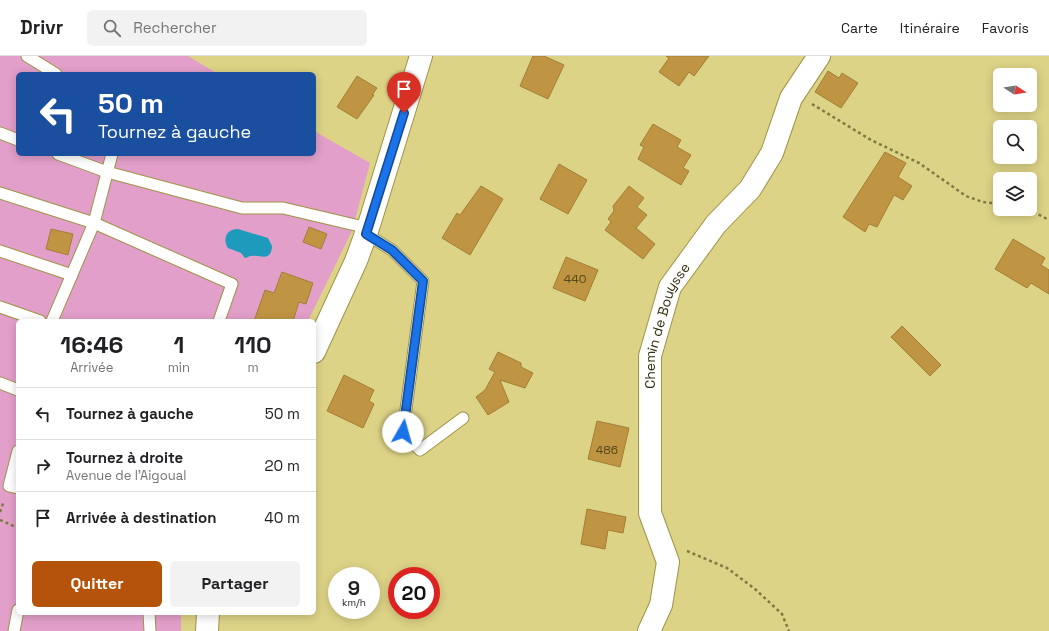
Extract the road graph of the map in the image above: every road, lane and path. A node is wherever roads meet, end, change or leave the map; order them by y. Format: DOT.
graph roads {
  1 [pos="28,56"];
  2 [pos="421,56"];
  3 [pos="819,56"];
  4 [pos="53,72"];
  5 [pos="794,93"];
  6 [pos="0,133"];
  7 [pos="16,139"];
  8 [pos="63,156"];
  9 [pos="111,156"];
  10 [pos="107,172"];
  11 [pos="0,193"];
  12 [pos="993,203"];
  13 [pos="1037,214"];
  14 [pos="1049,220"];
  15 [pos="94,223"];
  16 [pos="367,231"];
  17 [pos="0,251"];
  18 [pos="72,275"];
  19 [pos="0,307"];
  20 [pos="34,319"];
  21 [pos="53,319"];
  22 [pos="220,319"];
  23 [pos="316,348"];
  24 [pos="0,383"];
  25 [pos="16,389"];
  26 [pos="463,418"];
  27 [pos="16,459"];
  28 [pos="9,486"];
  29 [pos="0,520"];
  30 [pos="16,527"];
  31 [pos="660,541"];
  32 [pos="17,615"];
  33 [pos="149,615"];
  34 [pos="208,615"];
  35 [pos="14,631"];
  36 [pos="150,631"];
  37 [pos="207,631"];
  38 [pos="649,631"];
  39 [pos="789,631"];
  1 -- 4 [label="lane"];
  2 -- 16 [label="street"];
  3 -- 5 [label="street, Chemin de Bouysse"];
  5 -- 12 [label="path"];
  5 -- 31 [label="street, Chemin de Bouysse"];
  6 -- 7 [label="lane"];
  8 -- 10 [label="lane"];
  9 -- 10 [label="lane"];
  10 -- 15 [label="lane"];
  10 -- 16 [label="lane"];
  11 -- 15 [label="lane"];
  13 -- 14 [label="path"];
  15 -- 18 [label="lane"];
  15 -- 22 [label="lane"];
  16 -- 23 [label="street"];
  16 -- 26 [label="lane"];
  17 -- 18 [label="lane"];
  18 -- 21 [label="lane"];
  19 -- 20 [label="lane"];
  24 -- 25 [label="lane"];
  27 -- 28 [label="lane"];
  29 -- 30 [label="path"];
  31 -- 38 [label="street, Chemin de Bouysse"];
  31 -- 39 [label="path"];
  32 -- 35 [label="lane"];
  33 -- 36 [label="lane"];
  34 -- 37 [label="street"];
}
